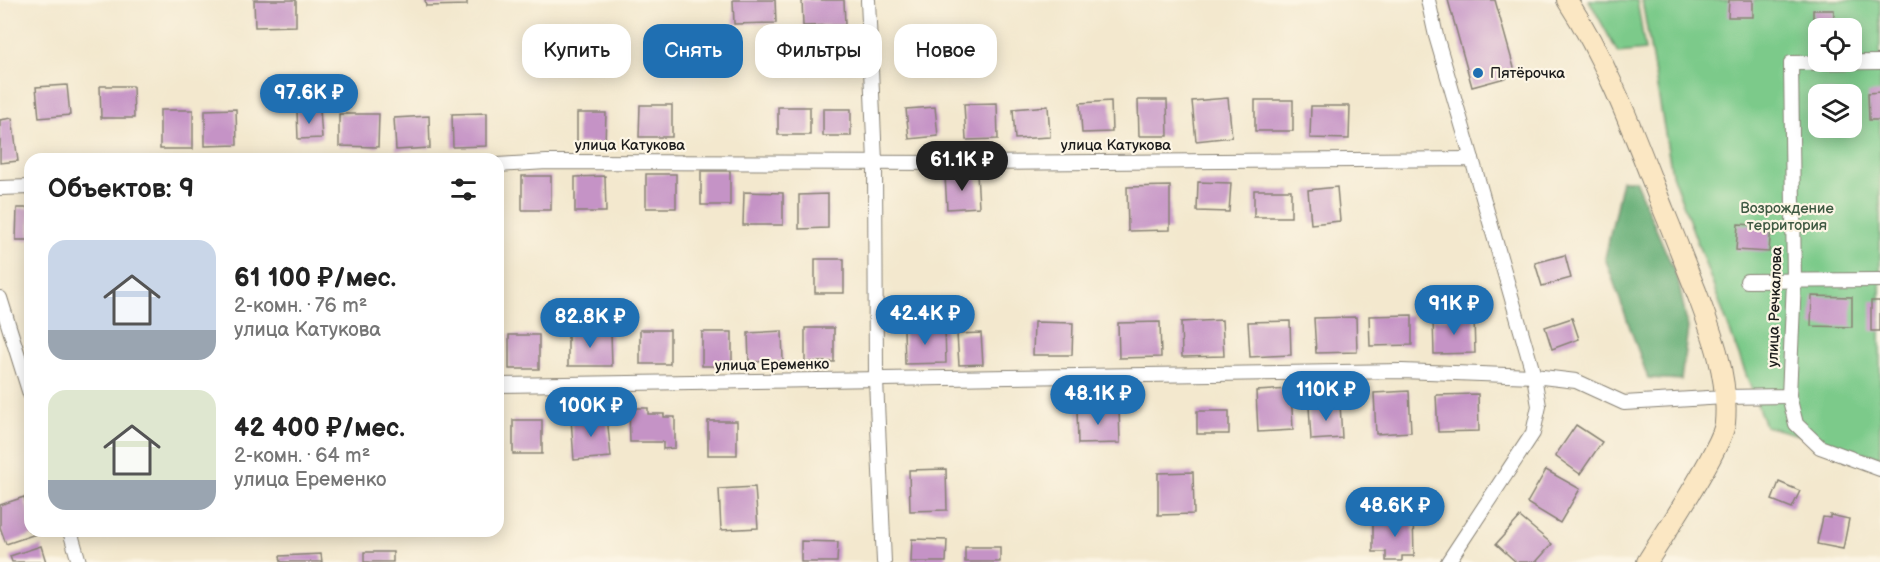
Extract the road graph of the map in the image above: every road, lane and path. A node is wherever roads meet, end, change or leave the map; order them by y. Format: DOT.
graph roads {
  1 [pos="868,0"];
  2 [pos="1428,0"];
  3 [pos="1567,0"];
  4 [pos="1880,62"];
  5 [pos="1472,159"];
  6 [pos="875,162"];
  7 [pos="504,165"];
  8 [pos="24,187"];
  9 [pos="0,188"];
  10 [pos="1880,280"];
  11 [pos="1747,281"];
  12 [pos="1794,281"];
  13 [pos="0,297"];
  14 [pos="24,375"];
  15 [pos="1534,376"];
  16 [pos="876,380"];
  17 [pos="504,385"];
  18 [pos="1789,396"];
  19 [pos="1725,397"];
  20 [pos="1880,469"];
  21 [pos="72,537"];
  22 [pos="79,562"];
  23 [pos="884,562"];
  24 [pos="1448,562"];
  25 [pos="1647,562"];
  1 -- 6 [label="street"];
  2 -- 5 [label="street"];
  3 -- 19 [label="main road"];
  4 -- 12 [label="street, улица Речкалова"];
  5 -- 6 [label="street, улица Катукова"];
  5 -- 15 [label="street"];
  6 -- 7 [label="street, улица Катукова"];
  6 -- 16 [label="street"];
  8 -- 9 [label="street"];
  10 -- 12 [label="street"];
  11 -- 12 [label="street"];
  12 -- 18 [label="street, улица Речкалова"];
  13 -- 14 [label="street"];
  15 -- 16 [label="street, улица Еременко"];
  15 -- 19 [label="street, улица Еременко"];
  15 -- 24 [label="street"];
  16 -- 17 [label="street, улица Еременко"];
  16 -- 23 [label="street"];
  18 -- 19 [label="street"];
  18 -- 20 [label="street, улица Речкалова"];
  19 -- 25 [label="main road"];
  21 -- 22 [label="street"];
}
